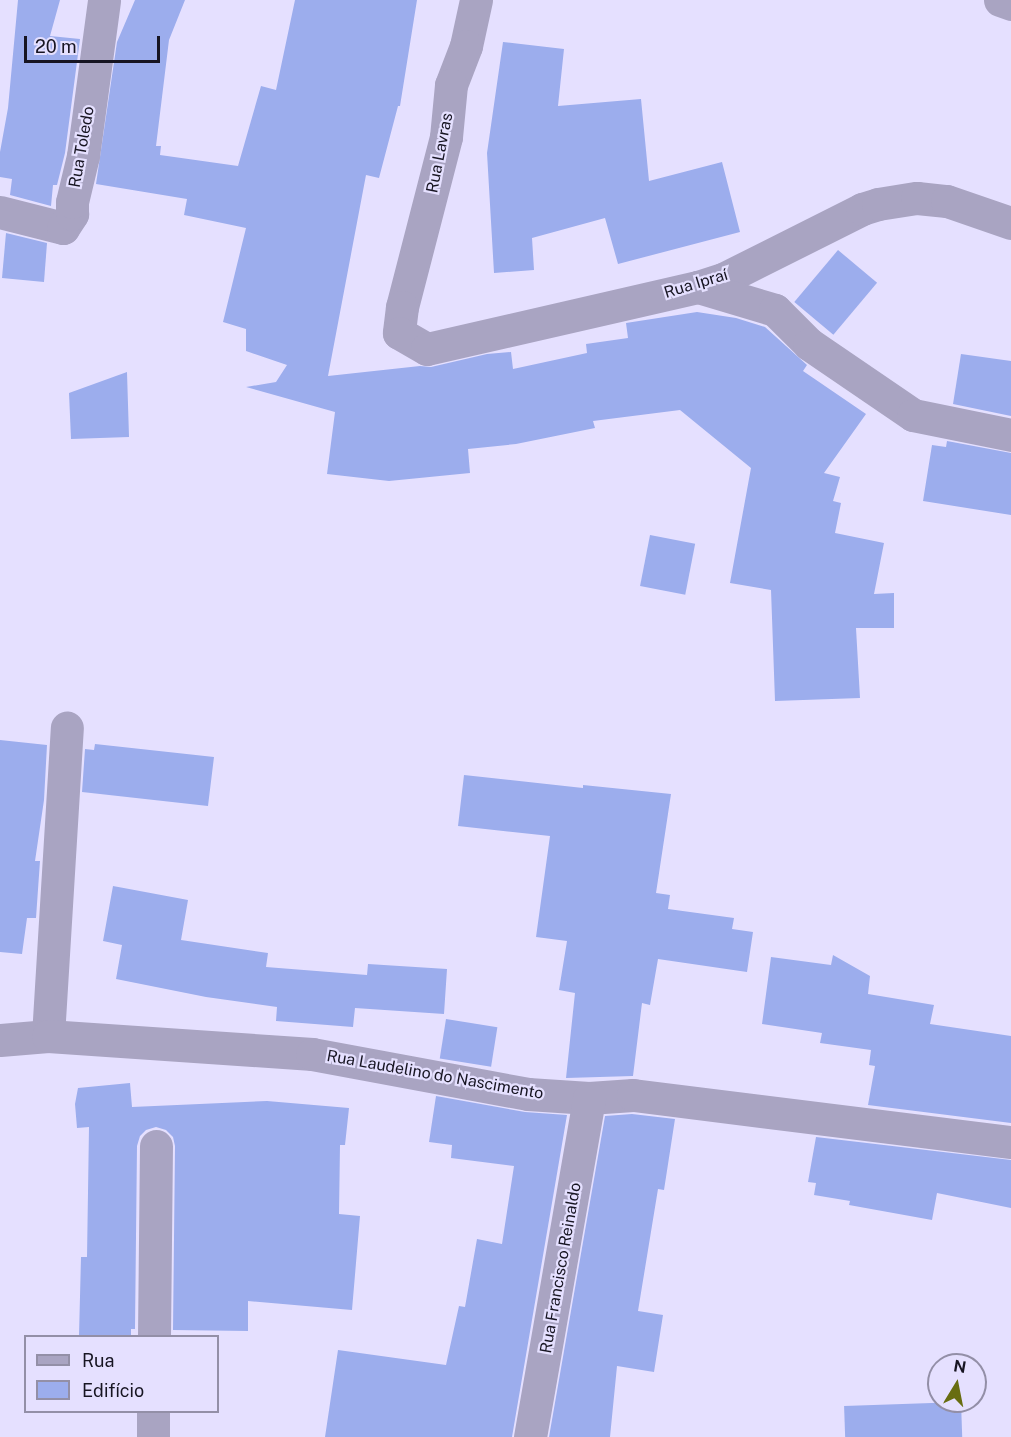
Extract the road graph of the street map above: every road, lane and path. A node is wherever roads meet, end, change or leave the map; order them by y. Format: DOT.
graph roads {
  1 [pos="104,0"];
  2 [pos="476,0"];
  3 [pos="1000,0"];
  4 [pos="1011,4"];
  5 [pos="0,212"];
  6 [pos="1011,222"];
  7 [pos="698,286"];
  8 [pos="402,307"];
  9 [pos="1011,435"];
  10 [pos="67,728"];
  11 [pos="48,1036"];
  12 [pos="0,1040"];
  13 [pos="589,1098"];
  14 [pos="1011,1142"];
  15 [pos="156,1146"];
  16 [pos="154,1335"];
  17 [pos="153,1413"];
  18 [pos="153,1437"];
  19 [pos="530,1437"];
  1 -- 5 [label="street, Rua Toledo"];
  2 -- 8 [label="street, Rua Lavras"];
  3 -- 4 [label="street"];
  6 -- 7 [label="street, Rua Ipraí"];
  7 -- 8 [label="street, Rua Ipraí"];
  7 -- 9 [label="street"];
  10 -- 11 [label="street"];
  11 -- 12 [label="street, Rua Laudelino do Nascimento"];
  11 -- 13 [label="street, Rua Laudelino do Nascimento"];
  13 -- 14 [label="street, Rua Laudelino do Nascimento"];
  13 -- 19 [label="street, Rua Francisco Reinaldo"];
  15 -- 16 [label="street"];
  17 -- 18 [label="street"];
}
